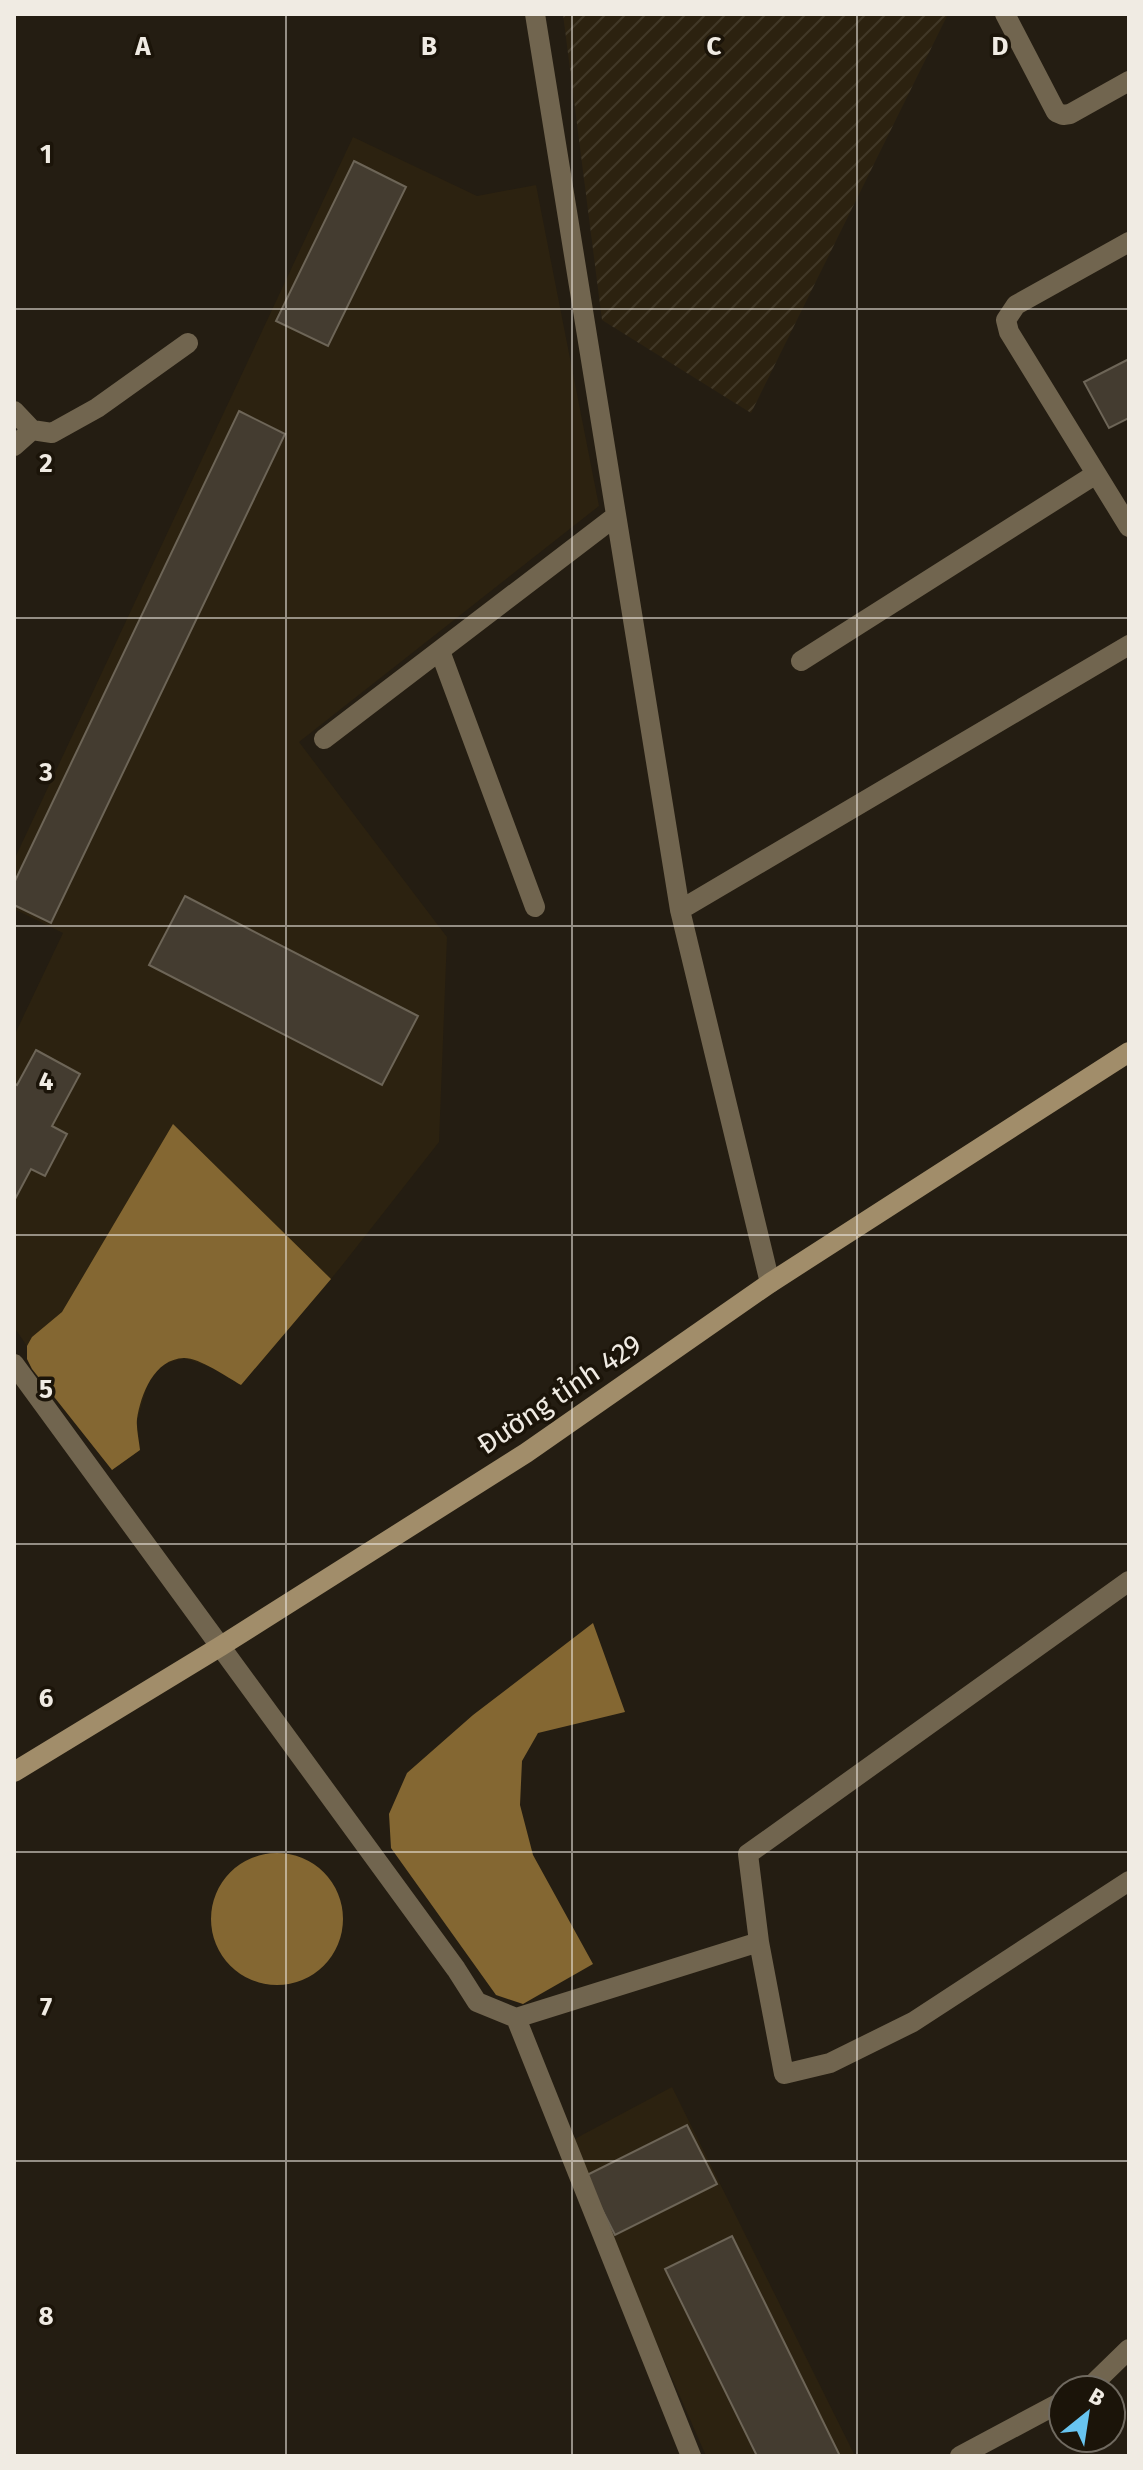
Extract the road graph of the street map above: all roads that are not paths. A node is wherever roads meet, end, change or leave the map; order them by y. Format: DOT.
graph roads {
  1 [pos="535,14"];
  2 [pos="1005,14"];
  3 [pos="1129,81"];
  4 [pos="1129,242"];
  5 [pos="188,343"];
  6 [pos="14,411"];
  7 [pos="32,430"];
  8 [pos="14,446"];
  9 [pos="1096,474"];
  10 [pos="616,516"];
  11 [pos="1129,527"];
  12 [pos="1129,645"];
  13 [pos="440,651"];
  14 [pos="801,661"];
  15 [pos="324,739"];
  16 [pos="535,907"];
  17 [pos="680,910"];
  18 [pos="1129,1052"];
  19 [pos="770,1283"];
  20 [pos="14,1364"];
  21 [pos="1129,1581"];
  22 [pos="221,1646"];
  23 [pos="14,1772"];
  24 [pos="1129,1881"];
  25 [pos="759,1942"];
  26 [pos="516,2018"];
  27 [pos="1129,2349"];
  28 [pos="1103,2374"];
  29 [pos="1047,2410"];
  30 [pos="691,2456"];
  31 [pos="960,2456"];
  1 -- 10 [label="street"];
  2 -- 3 [label="street"];
  4 -- 9 [label="street"];
  5 -- 7 [label="street"];
  6 -- 7 [label="street"];
  7 -- 8 [label="street"];
  9 -- 11 [label="street"];
  9 -- 14 [label="street"];
  10 -- 13 [label="street"];
  10 -- 17 [label="street"];
  12 -- 17 [label="street"];
  13 -- 15 [label="street"];
  13 -- 16 [label="street"];
  17 -- 19 [label="street"];
  18 -- 19 [label="main road, Đường tỉnh 429"];
  19 -- 22 [label="main road, Đường tỉnh 429"];
  20 -- 22 [label="street"];
  21 -- 25 [label="street"];
  22 -- 23 [label="main road, Đường tỉnh 429"];
  22 -- 26 [label="street"];
  24 -- 25 [label="street"];
  25 -- 26 [label="street"];
  26 -- 30 [label="street"];
  27 -- 28 [label="street"];
  29 -- 31 [label="street"];
}
